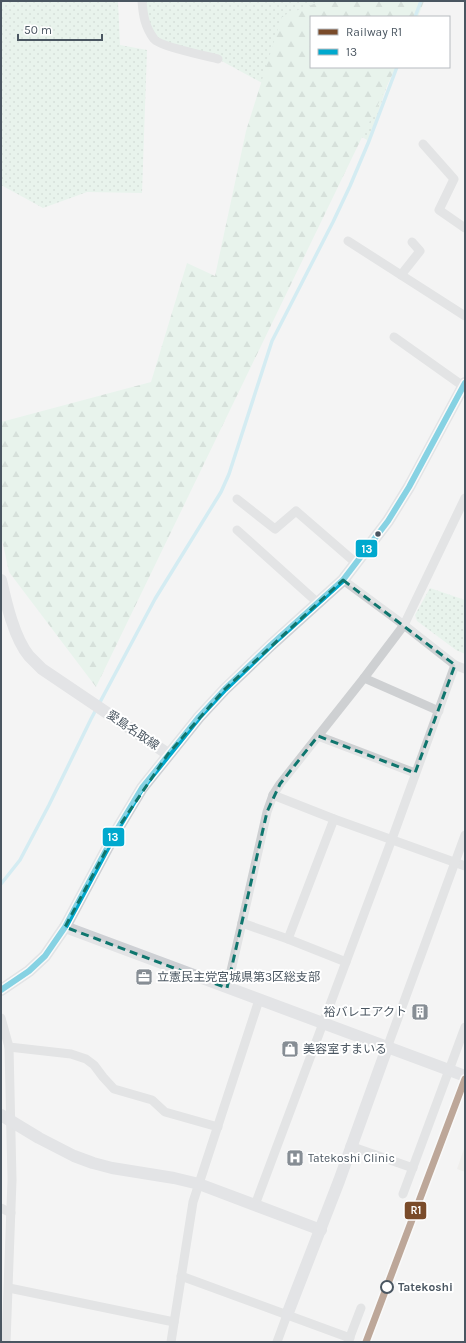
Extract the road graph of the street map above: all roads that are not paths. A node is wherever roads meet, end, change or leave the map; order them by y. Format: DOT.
graph roads {
  1 [pos="142,1"];
  2 [pos="218,59"];
  3 [pos="423,144"];
  4 [pos="465,228"];
  5 [pos="348,241"];
  6 [pos="412,242"];
  7 [pos="401,275"];
  8 [pos="465,316"];
  9 [pos="394,337"];
  10 [pos="464,385"];
  11 [pos="237,499"];
  12 [pos="465,499"];
  13 [pos="237,530"];
  14 [pos="356,563"];
  15 [pos="1,580"];
  16 [pos="343,580"];
  17 [pos="318,603"];
  18 [pos="404,625"];
  19 [pos="455,665"];
  20 [pos="465,669"];
  21 [pos="364,678"];
  22 [pos="439,711"];
  23 [pos="318,736"];
  24 [pos="168,754"];
  25 [pos="415,774"];
  26 [pos="273,795"];
  27 [pos="334,819"];
  28 [pos="465,834"];
  29 [pos="392,839"];
  30 [pos="454,862"];
  31 [pos="465,866"];
  32 [pos="242,923"];
  33 [pos="66,927"];
  34 [pos="288,939"];
  35 [pos="346,962"];
  36 [pos="226,988"];
  37 [pos="1,990"];
  38 [pos="259,1000"];
  39 [pos="1,1018"];
  40 [pos="324,1023"];
  41 [pos="465,1027"];
  42 [pos="9,1047"];
  43 [pos="387,1048"];
  44 [pos="449,1070"];
  45 [pos="465,1076"];
  46 [pos="6,1118"];
  47 [pos="218,1127"];
  48 [pos="350,1146"];
  49 [pos="413,1168"];
  50 [pos="199,1184"];
  51 [pos="403,1194"];
  52 [pos="255,1205"];
  53 [pos="1,1208"];
  54 [pos="11,1213"];
  55 [pos="320,1230"];
  56 [pos="1,1244"];
  57 [pos="10,1248"];
  58 [pos="181,1276"];
  59 [pos="9,1288"];
  60 [pos="361,1308"];
  61 [pos="287,1315"];
  62 [pos="174,1322"];
  63 [pos="349,1340"];
  64 [pos="6,1342"];
  65 [pos="172,1342"];
  66 [pos="277,1342"];
  1 -- 2 [label="street"];
  3 -- 4 [label="street"];
  5 -- 7 [label="street"];
  6 -- 7 [label="street"];
  7 -- 8 [label="street"];
  9 -- 10 [label="street"];
  10 -- 14 [label="street, 愛島名取線"];
  11 -- 14 [label="street"];
  12 -- 18 [label="street"];
  13 -- 17 [label="street"];
  14 -- 16 [label="street, 愛島名取線"];
  15 -- 24 [label="street, 愛島名取線"];
  16 -- 17 [label="street, 愛島名取線"];
  16 -- 18 [label="street"];
  17 -- 24 [label="street, 愛島名取線"];
  18 -- 19 [label="street"];
  18 -- 21 [label="street"];
  19 -- 20 [label="street"];
  19 -- 22 [label="street"];
  21 -- 22 [label="street"];
  21 -- 23 [label="street"];
  22 -- 25 [label="street"];
  23 -- 25 [label="street"];
  23 -- 26 [label="street"];
  24 -- 33 [label="street"];
  25 -- 29 [label="street"];
  26 -- 27 [label="street"];
  26 -- 32 [label="street"];
  27 -- 29 [label="street"];
  27 -- 34 [label="street"];
  28 -- 30 [label="street"];
  29 -- 30 [label="street"];
  29 -- 35 [label="street"];
  30 -- 31 [label="street"];
  30 -- 43 [label="street"];
  32 -- 34 [label="street"];
  32 -- 36 [label="street"];
  33 -- 36 [label="street"];
  33 -- 37 [label="street"];
  34 -- 35 [label="street"];
  35 -- 40 [label="street"];
  36 -- 38 [label="street"];
  38 -- 40 [label="street"];
  38 -- 47 [label="street"];
  39 -- 42 [label="street"];
  40 -- 43 [label="street"];
  40 -- 52 [label="street"];
  41 -- 44 [label="street"];
  42 -- 46 [label="street"];
  42 -- 47 [label="street"];
  43 -- 44 [label="street"];
  43 -- 48 [label="street"];
  44 -- 45 [label="street"];
  44 -- 49 [label="street"];
  46 -- 50 [label="street"];
  46 -- 54 [label="street"];
  47 -- 50 [label="street"];
  48 -- 49 [label="street"];
  48 -- 55 [label="street"];
  49 -- 51 [label="street"];
  50 -- 52 [label="street"];
  50 -- 58 [label="street"];
  52 -- 55 [label="street"];
  53 -- 54 [label="street"];
  54 -- 57 [label="street"];
  55 -- 61 [label="street"];
  56 -- 57 [label="street"];
  57 -- 59 [label="street"];
  58 -- 61 [label="street"];
  58 -- 62 [label="street"];
  59 -- 62 [label="street"];
  59 -- 64 [label="street"];
  60 -- 63 [label="street"];
  61 -- 63 [label="street"];
  61 -- 66 [label="street"];
  62 -- 65 [label="street"];
}
